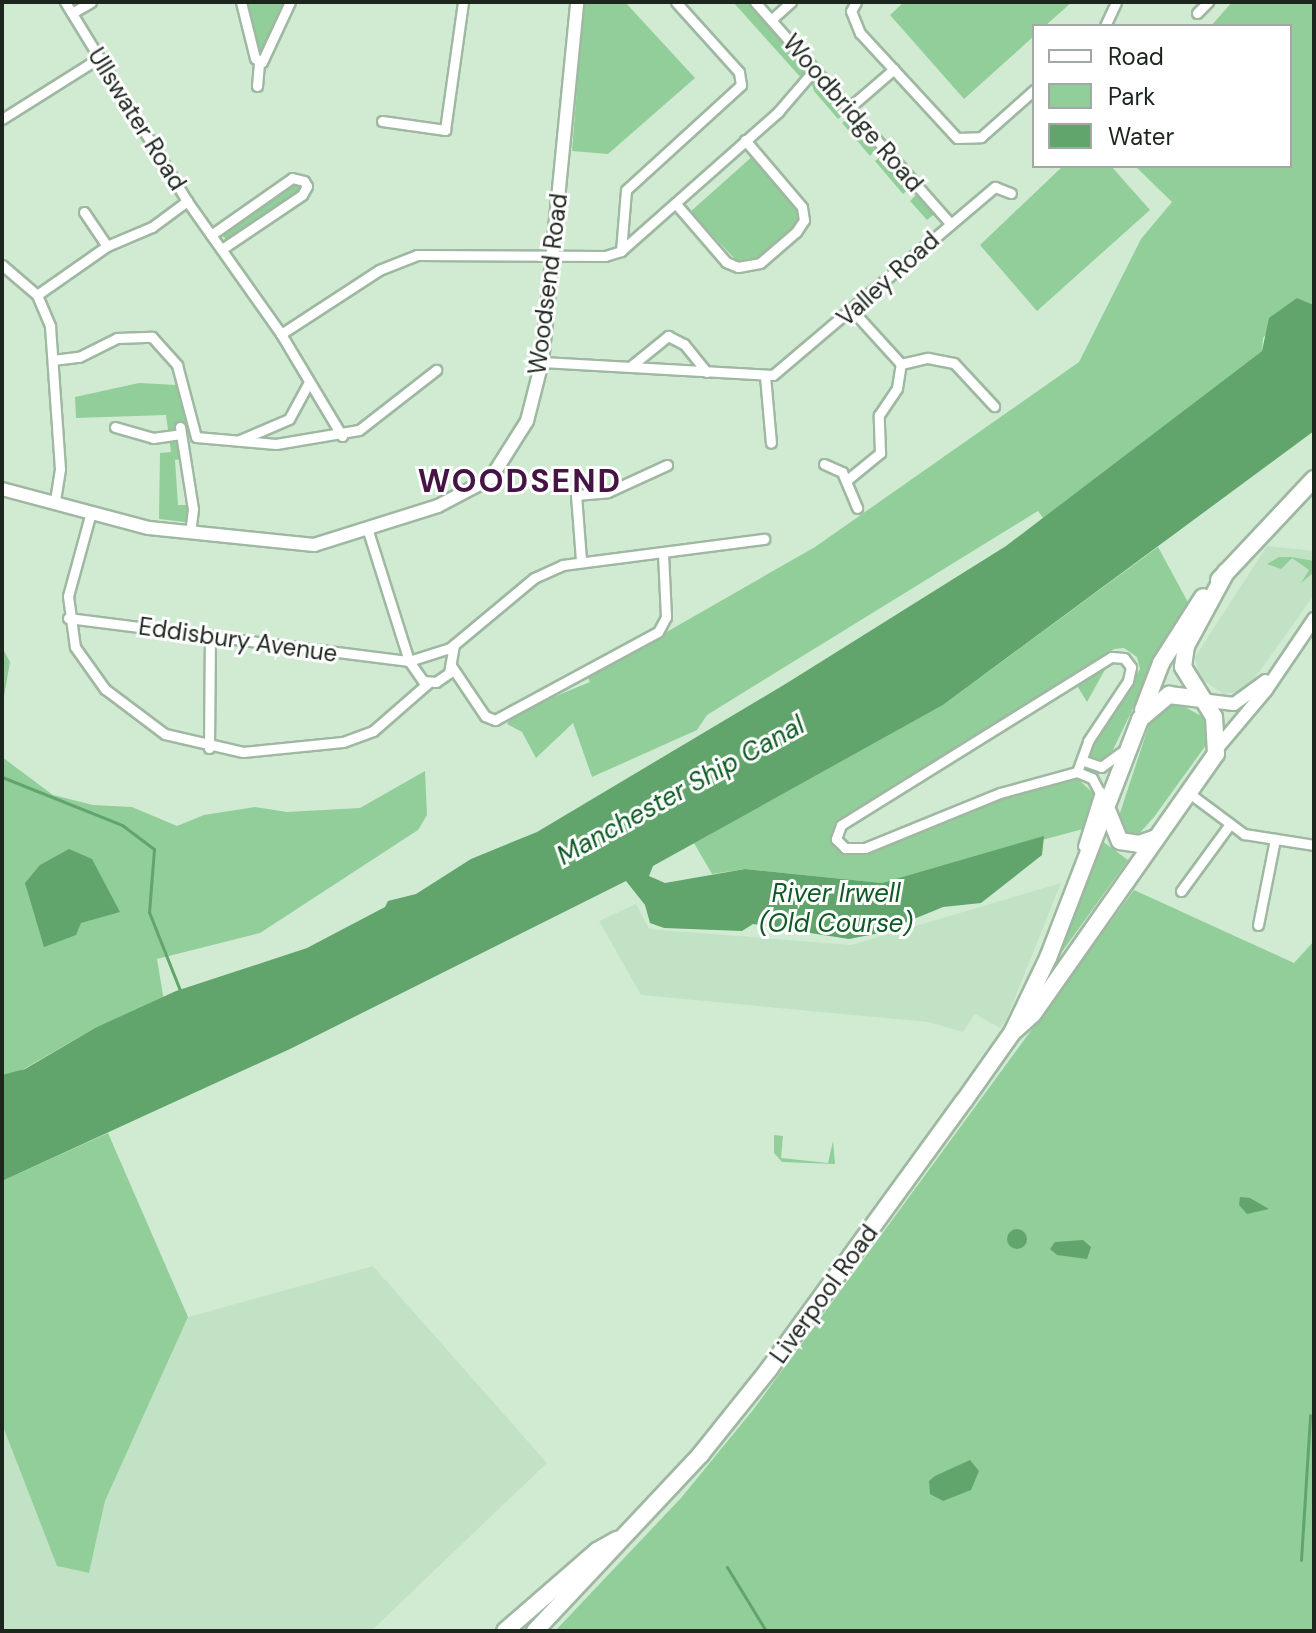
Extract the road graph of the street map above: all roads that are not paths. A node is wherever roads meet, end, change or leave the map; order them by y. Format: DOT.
graph roads {
  1 [pos="65,2"];
  2 [pos="91,2"];
  3 [pos="241,2"];
  4 [pos="290,2"];
  5 [pos="463,2"];
  6 [pos="577,2"];
  7 [pos="676,2"];
  8 [pos="755,2"];
  9 [pos="791,2"];
  10 [pos="856,2"];
  11 [pos="1116,2"];
  12 [pos="1208,2"];
  13 [pos="72,13"];
  14 [pos="1197,13"];
  15 [pos="771,20"];
  16 [pos="1106,24"];
  17 [pos="99,58"];
  18 [pos="259,62"];
  19 [pos="815,69"];
  20 [pos="894,69"];
  21 [pos="257,86"];
  22 [pos="1032,92"];
  23 [pos="850,107"];
  24 [pos="2,119"];
  25 [pos="382,121"];
  26 [pos="745,140"];
  27 [pos="1011,193"];
  28 [pos="187,201"];
  29 [pos="676,204"];
  30 [pos="84,212"];
  31 [pos="951,224"];
  32 [pos="211,235"];
  33 [pos="107,246"];
  34 [pos="222,249"];
  35 [pos="621,251"];
  36 [pos="552,253"];
  37 [pos="2,265"];
  38 [pos="37,295"];
  39 [pos="853,311"];
  40 [pos="281,334"];
  41 [pos="53,360"];
  42 [pos="542,362"];
  43 [pos="901,364"];
  44 [pos="631,366"];
  45 [pos="436,370"];
  46 [pos="707,372"];
  47 [pos="765,376"];
  48 [pos="309,382"];
  49 [pos="983,395"];
  50 [pos="975,405"];
  51 [pos="994,406"];
  52 [pos="115,427"];
  53 [pos="342,436"];
  54 [pos="231,442"];
  55 [pos="771,443"];
  56 [pos="824,464"];
  57 [pos="667,465"];
  58 [pos="1314,479"];
  59 [pos="847,480"];
  60 [pos="2,489"];
  61 [pos="55,502"];
  62 [pos="857,508"];
  63 [pos="91,512"];
  64 [pos="368,531"];
  65 [pos="190,532"];
  66 [pos="764,539"];
  67 [pos="663,553"];
  68 [pos="581,560"];
  69 [pos="1226,572"];
  70 [pos="68,618"];
  71 [pos="1314,619"];
  72 [pos="210,635"];
  73 [pos="454,644"];
  74 [pos="409,661"];
  75 [pos="452,667"];
  76 [pos="1274,673"];
  77 [pos="428,683"];
  78 [pos="1200,699"];
  79 [pos="1140,719"];
  80 [pos="1131,743"];
  81 [pos="1219,746"];
  82 [pos="209,748"];
  83 [pos="1084,761"];
  84 [pos="1077,772"];
  85 [pos="1100,792"];
  86 [pos="1189,793"];
  87 [pos="1108,809"];
  88 [pos="1230,824"];
  89 [pos="1156,838"];
  90 [pos="1275,839"];
  91 [pos="1314,845"];
  92 [pos="1181,891"];
  93 [pos="1071,908"];
  94 [pos="1258,925"];
  95 [pos="1012,1033"];
  96 [pos="619,1539"];
  97 [pos="505,1631"];
  98 [pos="535,1631"];
  1 -- 13 [label="street, Ullswater Road"];
  2 -- 13 [label="street"];
  3 -- 18 [label="street"];
  4 -- 18 [label="street"];
  5 -- 25 [label="street"];
  6 -- 36 [label="street, Woodsend Road"];
  7 -- 35 [label="street"];
  8 -- 15 [label="street, Woodbridge Road"];
  9 -- 15 [label="street"];
  10 -- 20 [label="street"];
  11 -- 16 [label="street"];
  12 -- 14 [label="street"];
  13 -- 17 [label="street, Ullswater Road"];
  15 -- 19 [label="street, Woodbridge Road"];
  17 -- 24 [label="street"];
  17 -- 28 [label="street, Ullswater Road"];
  18 -- 21 [label="street"];
  19 -- 23 [label="street, Woodbridge Road"];
  19 -- 26 [label="street"];
  20 -- 22 [label="street"];
  20 -- 23 [label="street"];
  23 -- 31 [label="street, Woodbridge Road"];
  26 -- 29 [label="street"];
  26 -- 29 [label="street"];
  27 -- 31 [label="street, Valley Road"];
  28 -- 32 [label="street, Ullswater Road"];
  28 -- 33 [label="street"];
  29 -- 35 [label="street"];
  30 -- 33 [label="street"];
  31 -- 39 [label="street, Valley Road"];
  32 -- 34 [label="street, Ullswater Road"];
  32 -- 34 [label="street"];
  33 -- 38 [label="street"];
  34 -- 40 [label="street, Ullswater Road"];
  35 -- 36 [label="street"];
  36 -- 40 [label="street"];
  36 -- 42 [label="street, Woodsend Road"];
  37 -- 38 [label="street"];
  38 -- 41 [label="street"];
  39 -- 43 [label="street"];
  39 -- 47 [label="street, Valley Road"];
  40 -- 48 [label="street, Ullswater Road"];
  41 -- 54 [label="street"];
  41 -- 61 [label="street"];
  42 -- 44 [label="street"];
  42 -- 64 [label="street, Woodsend Road"];
  43 -- 49 [label="street"];
  43 -- 59 [label="street"];
  44 -- 46 [label="street"];
  44 -- 46 [label="street"];
  45 -- 53 [label="street"];
  46 -- 47 [label="street"];
  47 -- 55 [label="street"];
  48 -- 53 [label="street, Ullswater Road"];
  48 -- 54 [label="street"];
  49 -- 50 [label="street"];
  49 -- 51 [label="street"];
  52 -- 65 [label="street"];
  53 -- 54 [label="street"];
  56 -- 59 [label="street"];
  57 -- 68 [label="street"];
  58 -- 69 [label="highway"];
  59 -- 62 [label="street"];
  60 -- 61 [label="street, Woodsend Road"];
  61 -- 63 [label="street, Woodsend Road"];
  63 -- 65 [label="street, Woodsend Road"];
  63 -- 70 [label="street"];
  64 -- 65 [label="street, Woodsend Road"];
  64 -- 74 [label="street"];
  66 -- 67 [label="street, Eddisbury Avenue"];
  67 -- 68 [label="street, Eddisbury Avenue"];
  67 -- 75 [label="street"];
  68 -- 73 [label="street, Eddisbury Avenue"];
  69 -- 78 [label="highway"];
  69 -- 79 [label="highway, Liverpool Road"];
  70 -- 72 [label="street, Eddisbury Avenue"];
  70 -- 82 [label="street"];
  71 -- 76 [label="street"];
  72 -- 74 [label="street, Eddisbury Avenue"];
  72 -- 82 [label="street"];
  73 -- 74 [label="street, Eddisbury Avenue"];
  73 -- 75 [label="street"];
  74 -- 77 [label="street"];
  75 -- 77 [label="street"];
  76 -- 78 [label="street"];
  76 -- 81 [label="street"];
  77 -- 82 [label="street"];
  78 -- 79 [label="highway"];
  78 -- 81 [label="highway"];
  79 -- 80 [label="highway, Liverpool Road"];
  80 -- 83 [label="street"];
  80 -- 87 [label="highway, Liverpool Road"];
  81 -- 86 [label="highway, Liverpool Road"];
  83 -- 84 [label="street"];
  83 -- 84 [label="street"];
  84 -- 85 [label="street"];
  85 -- 87 [label="street"];
  85 -- 93 [label="street"];
  86 -- 88 [label="street"];
  86 -- 89 [label="highway, Liverpool Road"];
  87 -- 89 [label="highway"];
  87 -- 93 [label="highway, Liverpool Road"];
  88 -- 90 [label="street"];
  88 -- 92 [label="street"];
  89 -- 95 [label="highway, Liverpool Road"];
  90 -- 91 [label="street"];
  90 -- 94 [label="street"];
  93 -- 95 [label="highway, Liverpool Road"];
  95 -- 96 [label="highway, Liverpool Road"];
  96 -- 97 [label="highway, Liverpool Road"];
  96 -- 98 [label="highway, Liverpool Road"];
}
